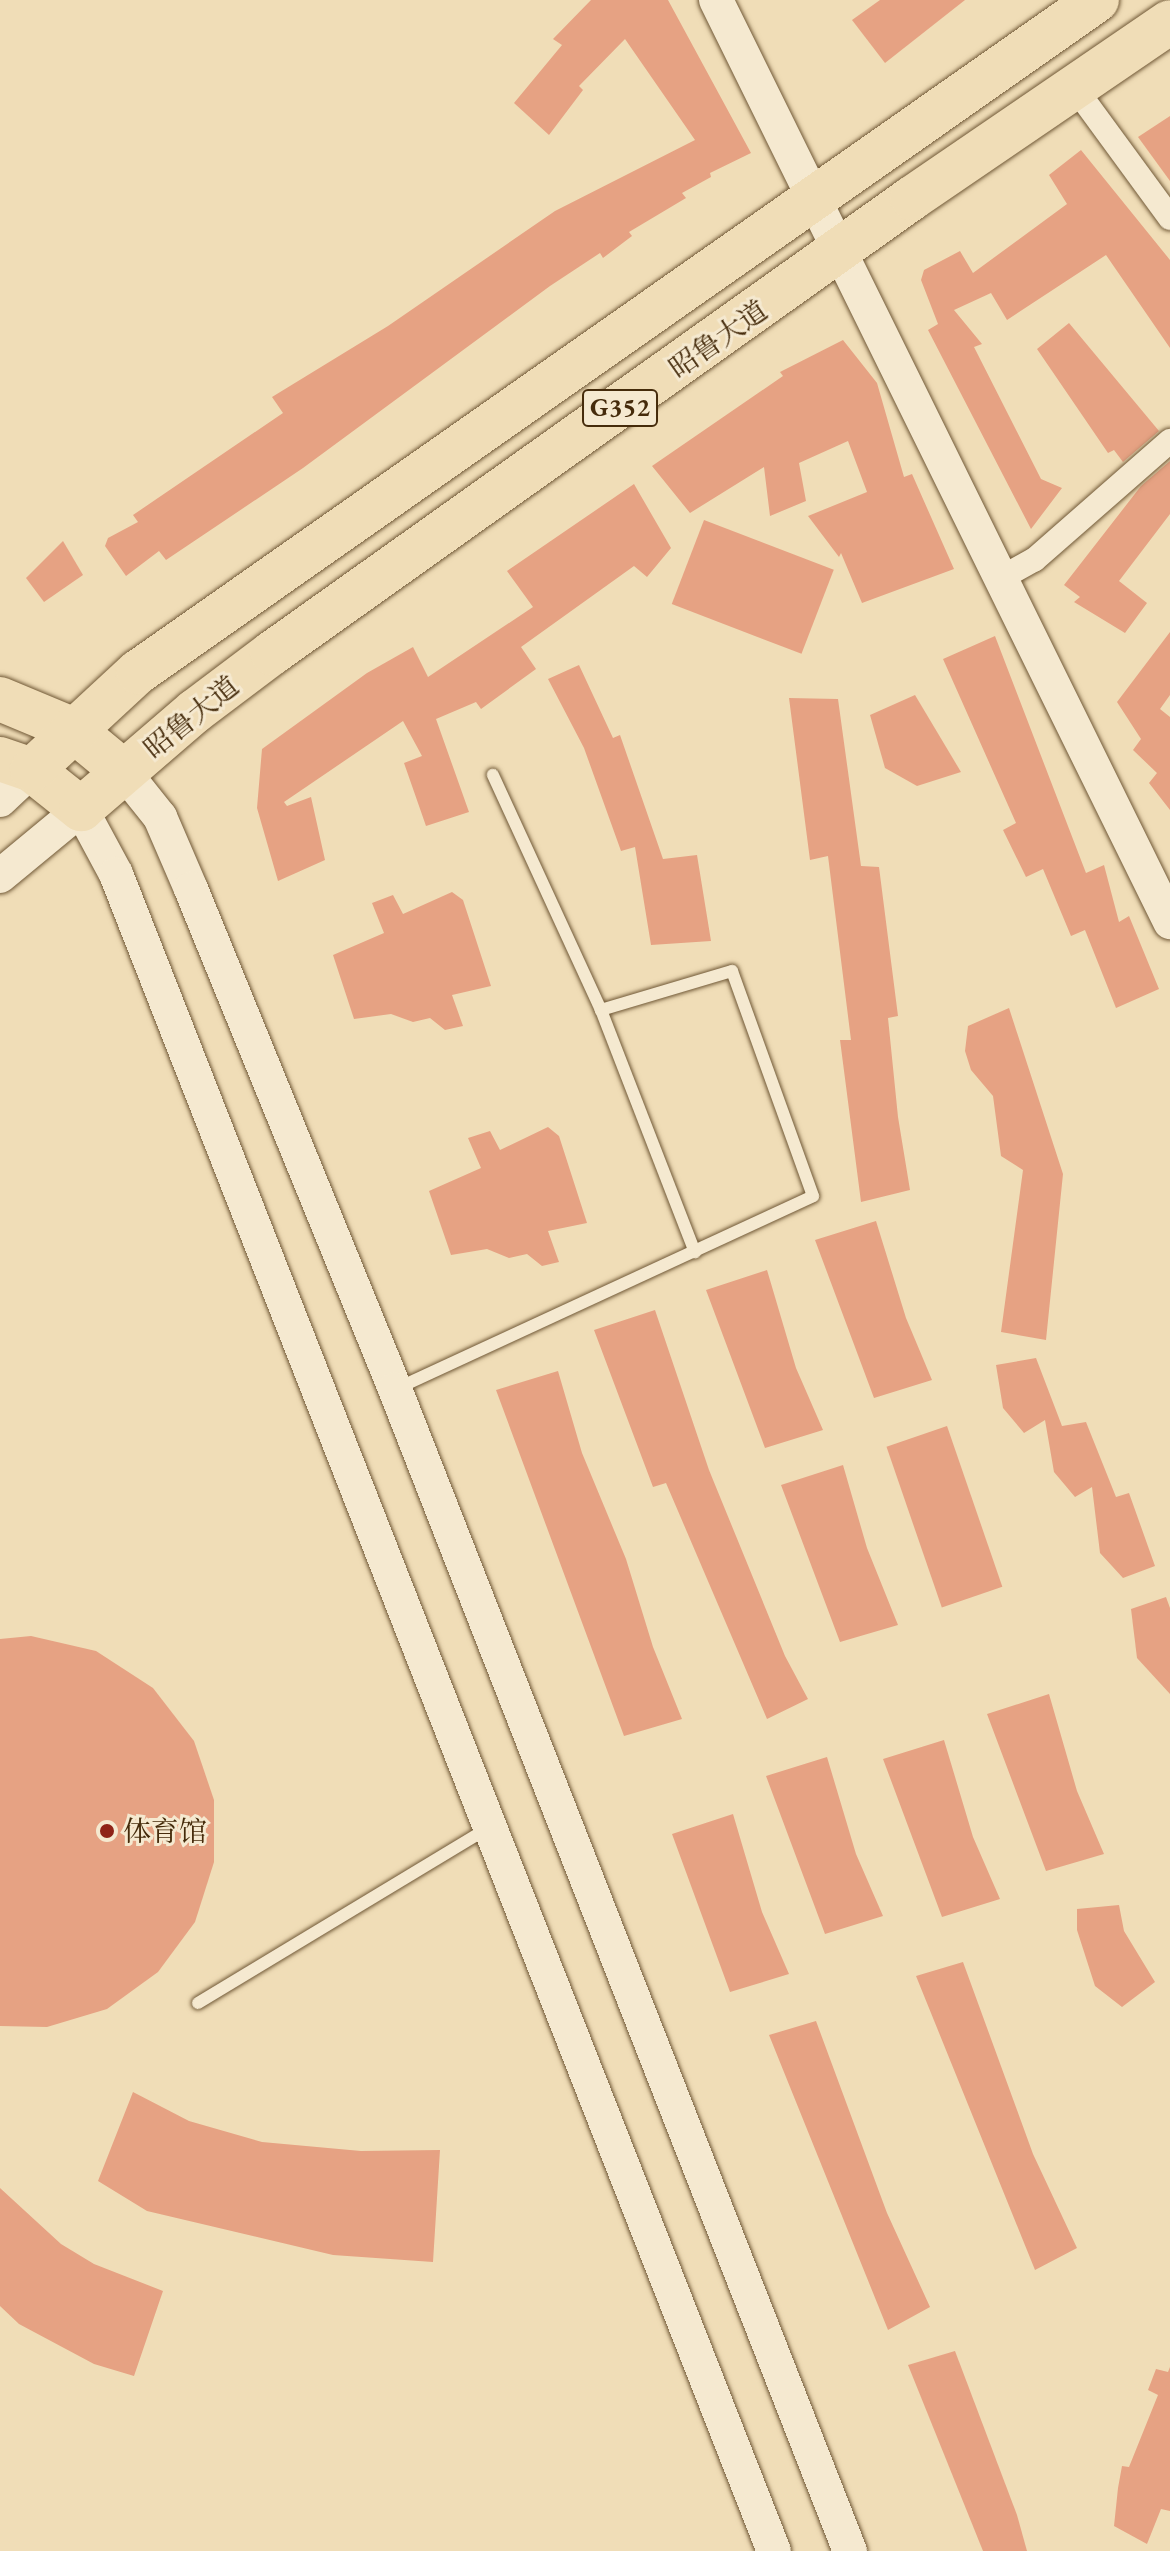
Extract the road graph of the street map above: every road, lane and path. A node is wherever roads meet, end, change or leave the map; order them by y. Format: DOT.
graph roads {
  1 [pos="716,0"];
  2 [pos="1097,0"];
  3 [pos="1170,22"];
  4 [pos="1075,88"];
  5 [pos="813,197"];
  6 [pos="1170,218"];
  7 [pos="843,251"];
  8 [pos="1170,441"];
  9 [pos="1001,578"];
  10 [pos="0,699"];
  11 [pos="72,729"];
  12 [pos="16,764"];
  13 [pos="124,772"];
  14 [pos="493,775"];
  15 [pos="0,800"];
  16 [pos="81,809"];
  17 [pos="0,876"];
  18 [pos="1170,922"];
  19 [pos="601,1010"];
  20 [pos="695,1252"];
  21 [pos="395,1389"];
  22 [pos="490,1827"];
  23 [pos="198,2003"];
  24 [pos="774,2551"];
  25 [pos="850,2551"];
  1 -- 5 [label="main road"];
  2 -- 5 [label="highway, G352"];
  3 -- 4 [label="highway, 昭鲁大道 / G352"];
  4 -- 6 [label="street"];
  4 -- 7 [label="highway, 昭鲁大道 / G352"];
  5 -- 7 [label="main road"];
  5 -- 11 [label="highway, G352"];
  7 -- 9 [label="main road"];
  7 -- 13 [label="highway, 昭鲁大道 / G352"];
  8 -- 9 [label="street"];
  9 -- 18 [label="main road"];
  10 -- 11 [label="highway"];
  11 -- 12 [label="highway, G352"];
  11 -- 13 [label="highway"];
  12 -- 15 [label="main road"];
  12 -- 16 [label="highway"];
  13 -- 16 [label="highway, 昭鲁大道 / G352"];
  13 -- 21 [label="main road"];
  14 -- 19 [label="lane"];
  16 -- 17 [label="main road"];
  16 -- 22 [label="main road"];
  19 -- 20 [label="lane"];
  19 -- 20 [label="lane"];
  20 -- 21 [label="lane"];
  21 -- 25 [label="main road"];
  22 -- 23 [label="lane"];
  22 -- 24 [label="main road"];
}
